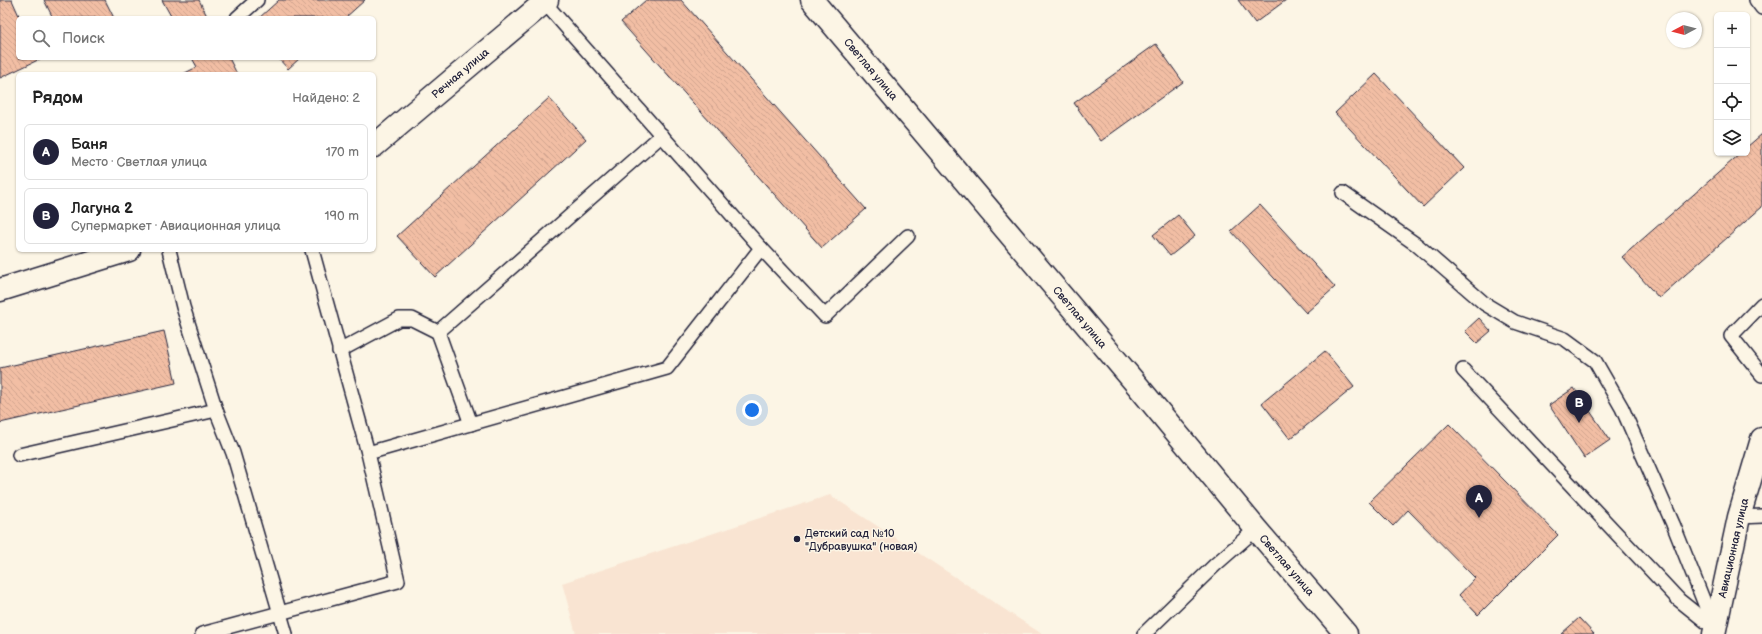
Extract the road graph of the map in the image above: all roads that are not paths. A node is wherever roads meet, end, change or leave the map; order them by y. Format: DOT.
graph roads {
  1 [pos="257,0"];
  2 [pos="812,0"];
  3 [pos="1756,0"];
  4 [pos="545,1"];
  5 [pos="1762,8"];
  6 [pos="239,16"];
  7 [pos="662,136"];
  8 [pos="376,144"];
  9 [pos="1343,193"];
  10 [pos="908,236"];
  11 [pos="760,248"];
  12 [pos="123,252"];
  13 [pos="169,252"];
  14 [pos="313,252"];
  15 [pos="0,290"];
  16 [pos="1762,304"];
  17 [pos="438,332"];
  18 [pos="339,351"];
  19 [pos="1463,370"];
  20 [pos="1762,375"];
  21 [pos="216,410"];
  22 [pos="471,424"];
  23 [pos="1762,439"];
  24 [pos="368,453"];
  25 [pos="18,455"];
  26 [pos="1762,516"];
  27 [pos="1739,517"];
  28 [pos="1256,529"];
  29 [pos="281,613"];
  30 [pos="1714,631"];
  31 [pos="202,634"];
  32 [pos="286,634"];
  33 [pos="1144,634"];
  34 [pos="1346,634"];
  1 -- 6 [label="lane"];
  2 -- 28 [label="street, Светлая улица"];
  3 -- 5 [label="lane"];
  4 -- 7 [label="lane"];
  4 -- 8 [label="street, Речная улица"];
  7 -- 11 [label="lane"];
  7 -- 17 [label="lane"];
  9 -- 30 [label="lane"];
  10 -- 11 [label="lane"];
  11 -- 22 [label="lane"];
  12 -- 15 [label="street"];
  13 -- 21 [label="lane"];
  14 -- 18 [label="lane"];
  16 -- 20 [label="lane"];
  17 -- 18 [label="lane"];
  17 -- 22 [label="lane"];
  18 -- 24 [label="lane"];
  19 -- 30 [label="lane"];
  21 -- 25 [label="lane"];
  21 -- 29 [label="lane"];
  22 -- 24 [label="lane"];
  23 -- 27 [label="street, Авиационная улица"];
  24 -- 29 [label="lane"];
  26 -- 27 [label="lane"];
  27 -- 30 [label="street, Авиационная улица"];
  28 -- 33 [label="lane"];
  28 -- 34 [label="street, Светлая улица"];
  29 -- 31 [label="lane"];
  29 -- 32 [label="lane"];
}
